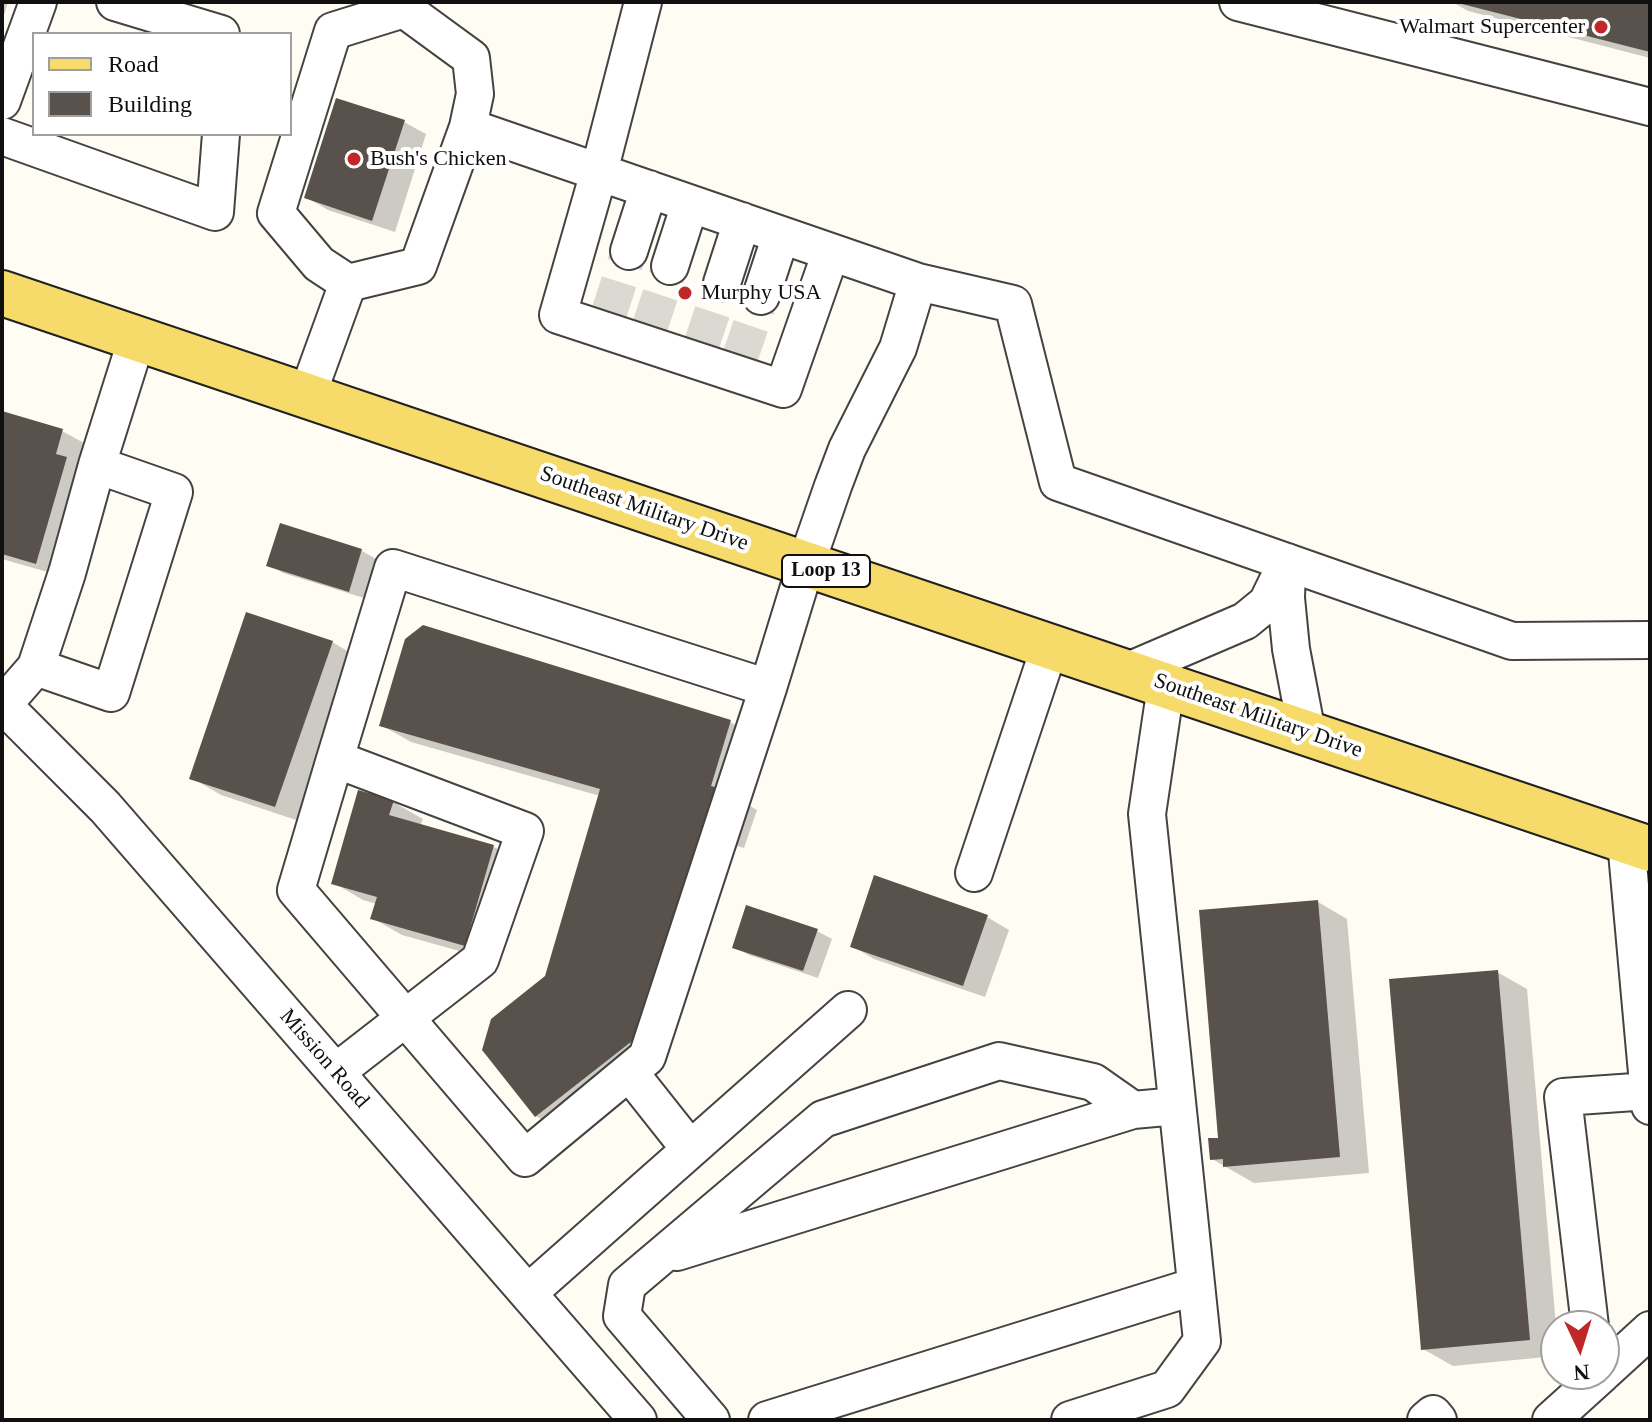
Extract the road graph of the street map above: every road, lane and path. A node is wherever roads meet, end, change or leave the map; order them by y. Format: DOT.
graph roads {
  1 [pos="38,2"];
  2 [pos="115,2"];
  3 [pos="643,2"];
  4 [pos="1238,2"];
  5 [pos="174,10"];
  6 [pos="1310,11"];
  7 [pos="217,32"];
  8 [pos="2,101"];
  9 [pos="1650,107"];
  10 [pos="468,127"];
  11 [pos="2,136"];
  12 [pos="221,136"];
  13 [pos="599,172"];
  14 [pos="649,189"];
  15 [pos="690,204"];
  16 [pos="742,221"];
  17 [pos="781,235"];
  18 [pos="629,251"];
  19 [pos="831,252"];
  20 [pos="670,266"];
  21 [pos="918,282"];
  22 [pos="348,283"];
  23 [pos="722,283"];
  24 [pos="2,293"];
  25 [pos="761,296"];
  26 [pos="137,338"];
  27 [pos="307,396"];
  28 [pos="97,465"];
  29 [pos="1287,562"];
  30 [pos="806,564"];
  31 [pos="1650,640"];
  32 [pos="1050,646"];
  33 [pos="36,667"];
  34 [pos="1126,672"];
  35 [pos="1166,686"];
  36 [pos="768,688"];
  37 [pos="2,704"];
  38 [pos="1307,733"];
  39 [pos="335,759"];
  40 [pos="1638,845"];
  41 [pos="974,873"];
  42 [pos="848,1010"];
  43 [pos="405,1018"];
  44 [pos="336,1072"];
  45 [pos="629,1072"];
  46 [pos="1649,1099"];
  47 [pos="1177,1106"];
  48 [pos="1133,1110"];
  49 [pos="690,1149"];
  50 [pos="661,1257"];
  51 [pos="1196,1286"];
  52 [pos="528,1293"];
  53 [pos="1588,1310"];
  54 [pos="1650,1330"];
  55 [pos="1620,1356"];
  56 [pos="1583,1390"];
  57 [pos="638,1420"];
  58 [pos="711,1420"];
  59 [pos="767,1420"];
  60 [pos="1070,1420"];
  61 [pos="1426,1420"];
  62 [pos="1438,1420"];
  63 [pos="1551,1420"];
  1 -- 8 [label="street"];
  2 -- 5 [label="street"];
  3 -- 13 [label="street"];
  4 -- 6 [label="street"];
  5 -- 7 [label="street"];
  6 -- 9 [label="street"];
  10 -- 13 [label="street"];
  10 -- 22 [label="street"];
  10 -- 22 [label="street"];
  11 -- 12 [label="street"];
  13 -- 14 [label="street"];
  13 -- 19 [label="street"];
  14 -- 15 [label="street"];
  14 -- 18 [label="street"];
  15 -- 16 [label="street"];
  15 -- 20 [label="street"];
  16 -- 17 [label="street"];
  16 -- 23 [label="street"];
  17 -- 19 [label="street"];
  17 -- 25 [label="street"];
  19 -- 21 [label="street"];
  21 -- 29 [label="street"];
  21 -- 30 [label="street"];
  22 -- 27 [label="street"];
  24 -- 26 [label="main road, Southeast Military Drive / Loop 13"];
  26 -- 27 [label="main road, Southeast Military Drive / Loop 13"];
  26 -- 28 [label="street"];
  27 -- 30 [label="main road, Southeast Military Drive / Loop 13"];
  28 -- 33 [label="street"];
  28 -- 33 [label="street"];
  29 -- 31 [label="street"];
  29 -- 34 [label="street"];
  29 -- 38 [label="street"];
  30 -- 32 [label="main road, Southeast Military Drive / Loop 13"];
  30 -- 36 [label="street"];
  32 -- 34 [label="main road, Southeast Military Drive / Loop 13"];
  32 -- 41 [label="street"];
  33 -- 37 [label="street"];
  34 -- 35 [label="main road, Southeast Military Drive / Loop 13"];
  35 -- 38 [label="main road, Southeast Military Drive / Loop 13"];
  35 -- 47 [label="street"];
  36 -- 39 [label="street"];
  36 -- 45 [label="street"];
  37 -- 44 [label="street, Mission Road"];
  38 -- 40 [label="main road, Southeast Military Drive / Loop 13"];
  39 -- 43 [label="street"];
  39 -- 43 [label="street"];
  40 -- 46 [label="street"];
  42 -- 49 [label="street"];
  43 -- 44 [label="street"];
  43 -- 45 [label="street"];
  44 -- 52 [label="street, Mission Road"];
  45 -- 49 [label="street"];
  46 -- 53 [label="street"];
  47 -- 48 [label="street"];
  47 -- 51 [label="street"];
  48 -- 50 [label="street"];
  48 -- 50 [label="street"];
  49 -- 52 [label="street"];
  50 -- 58 [label="street"];
  51 -- 59 [label="street"];
  51 -- 60 [label="street"];
  52 -- 57 [label="street, Mission Road"];
  54 -- 55 [label="street"];
  56 -- 63 [label="street"];
  61 -- 62 [label="street"];
}
